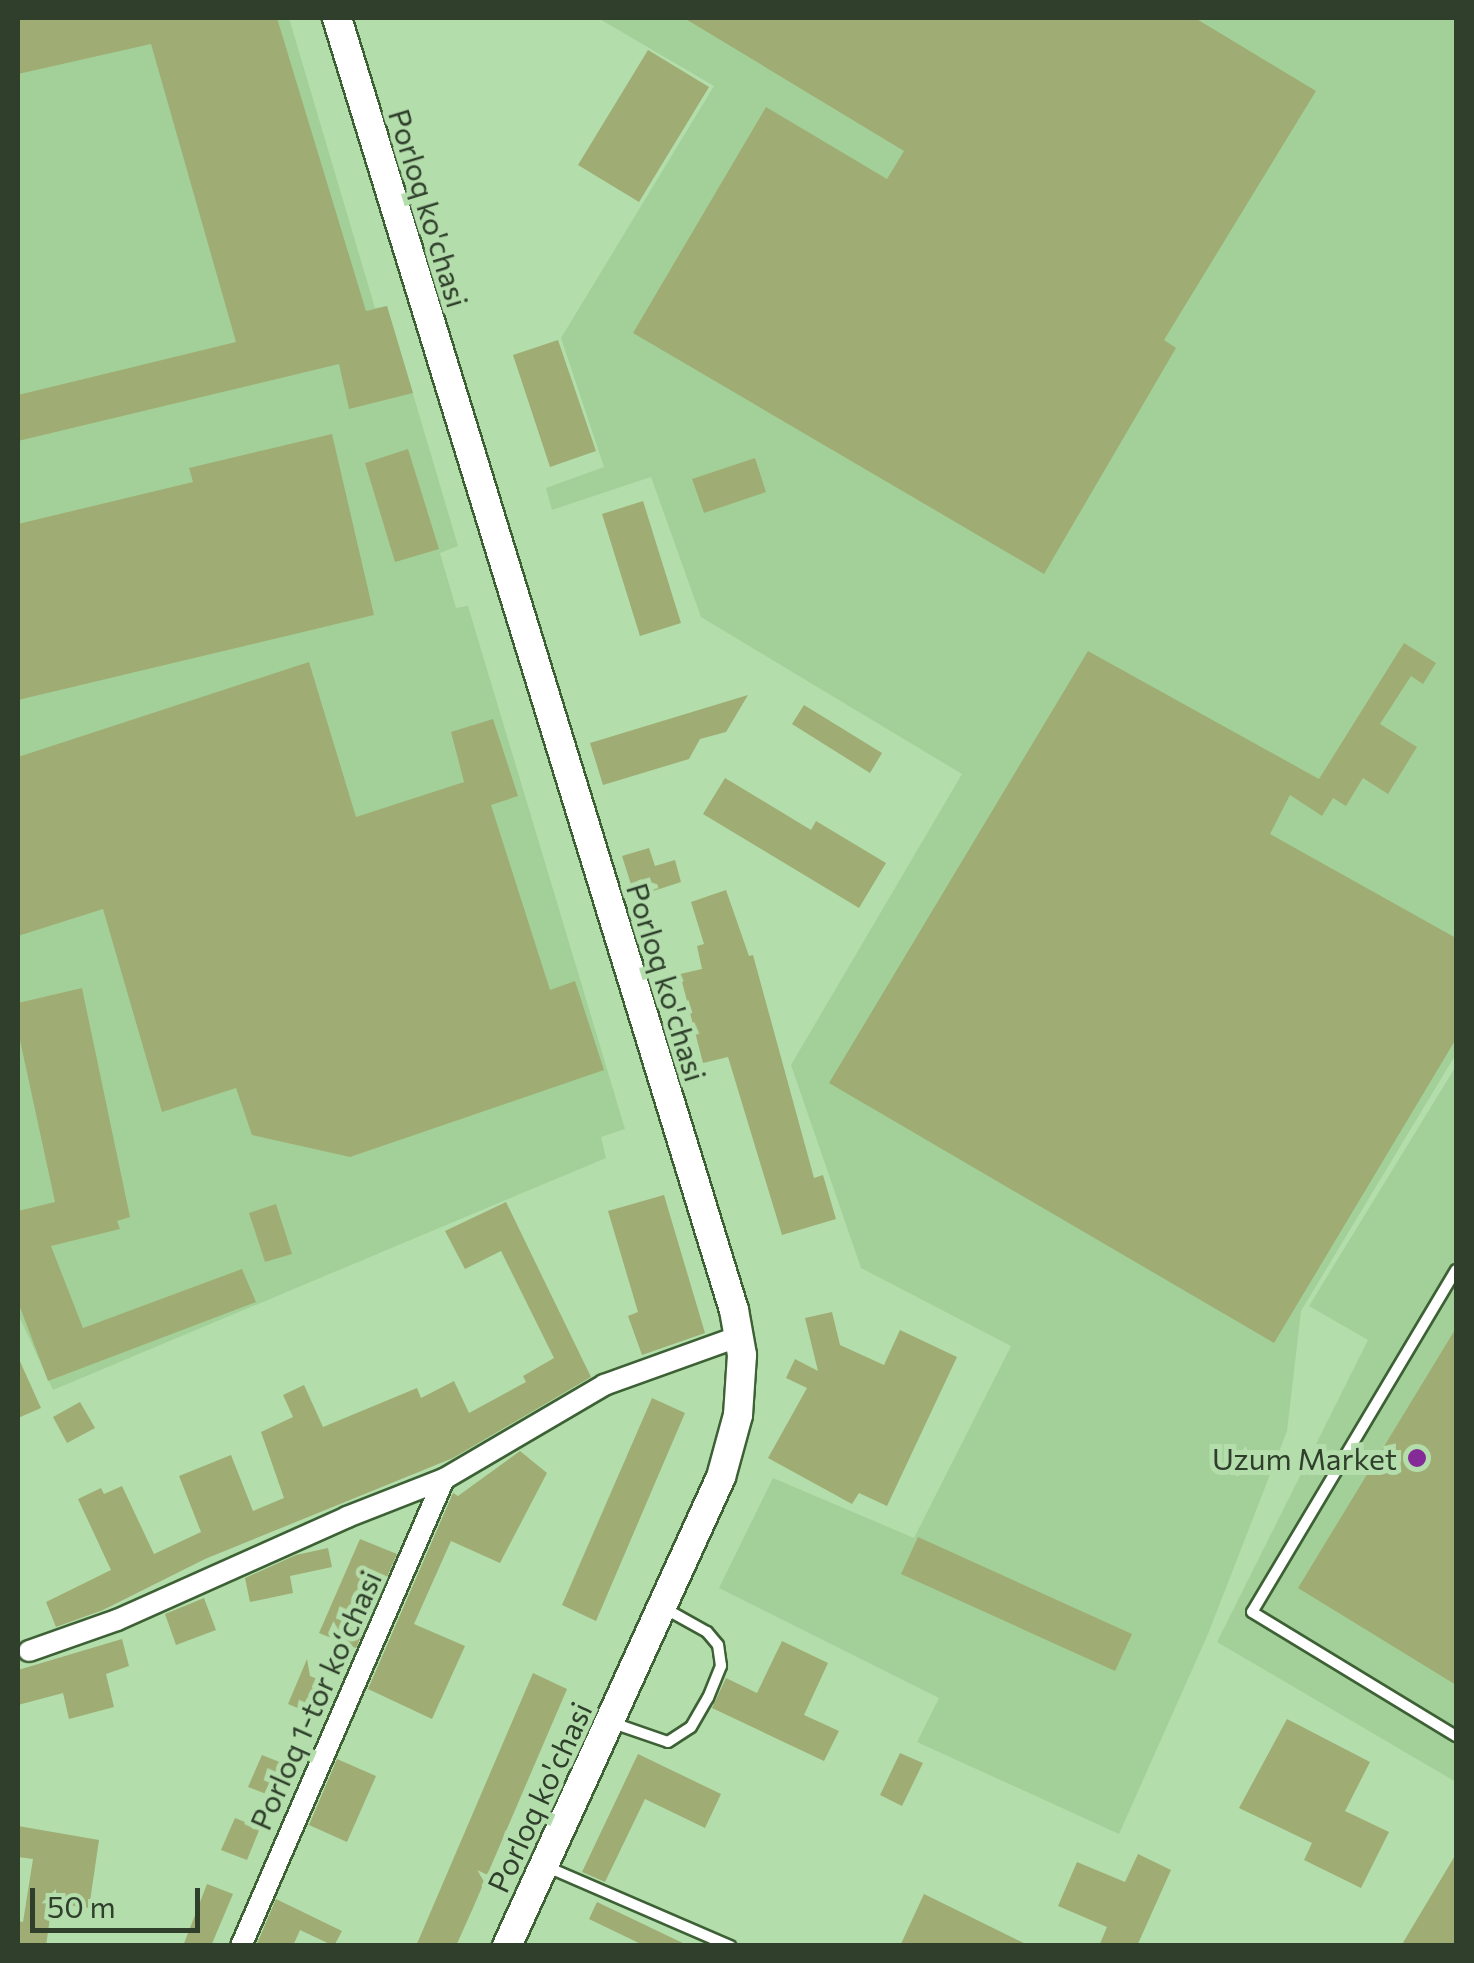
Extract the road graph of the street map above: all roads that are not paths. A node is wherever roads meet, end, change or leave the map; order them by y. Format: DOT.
graph roads {
  1 [pos="337,18"];
  2 [pos="1456,1270"];
  3 [pos="740,1336"];
  4 [pos="444,1479"];
  5 [pos="662,1607"];
  6 [pos="29,1652"];
  7 [pos="609,1722"];
  8 [pos="1456,1736"];
  9 [pos="544,1866"];
  10 [pos="241,1946"];
  11 [pos="507,1946"];
  12 [pos="730,1946"];
  1 -- 3 [label="main road, Porloq ko'chasi"];
  2 -- 8 [label="lane"];
  3 -- 4 [label="street"];
  3 -- 5 [label="main road, Porloq ko'chasi"];
  4 -- 6 [label="street"];
  4 -- 10 [label="street, Porloq 1-tor koʻchasi"];
  5 -- 7 [label="main road, Porloq ko'chasi"];
  5 -- 7 [label="lane"];
  7 -- 9 [label="main road, Porloq ko'chasi"];
  9 -- 11 [label="main road, Porloq ko'chasi"];
  9 -- 12 [label="lane"];
}
